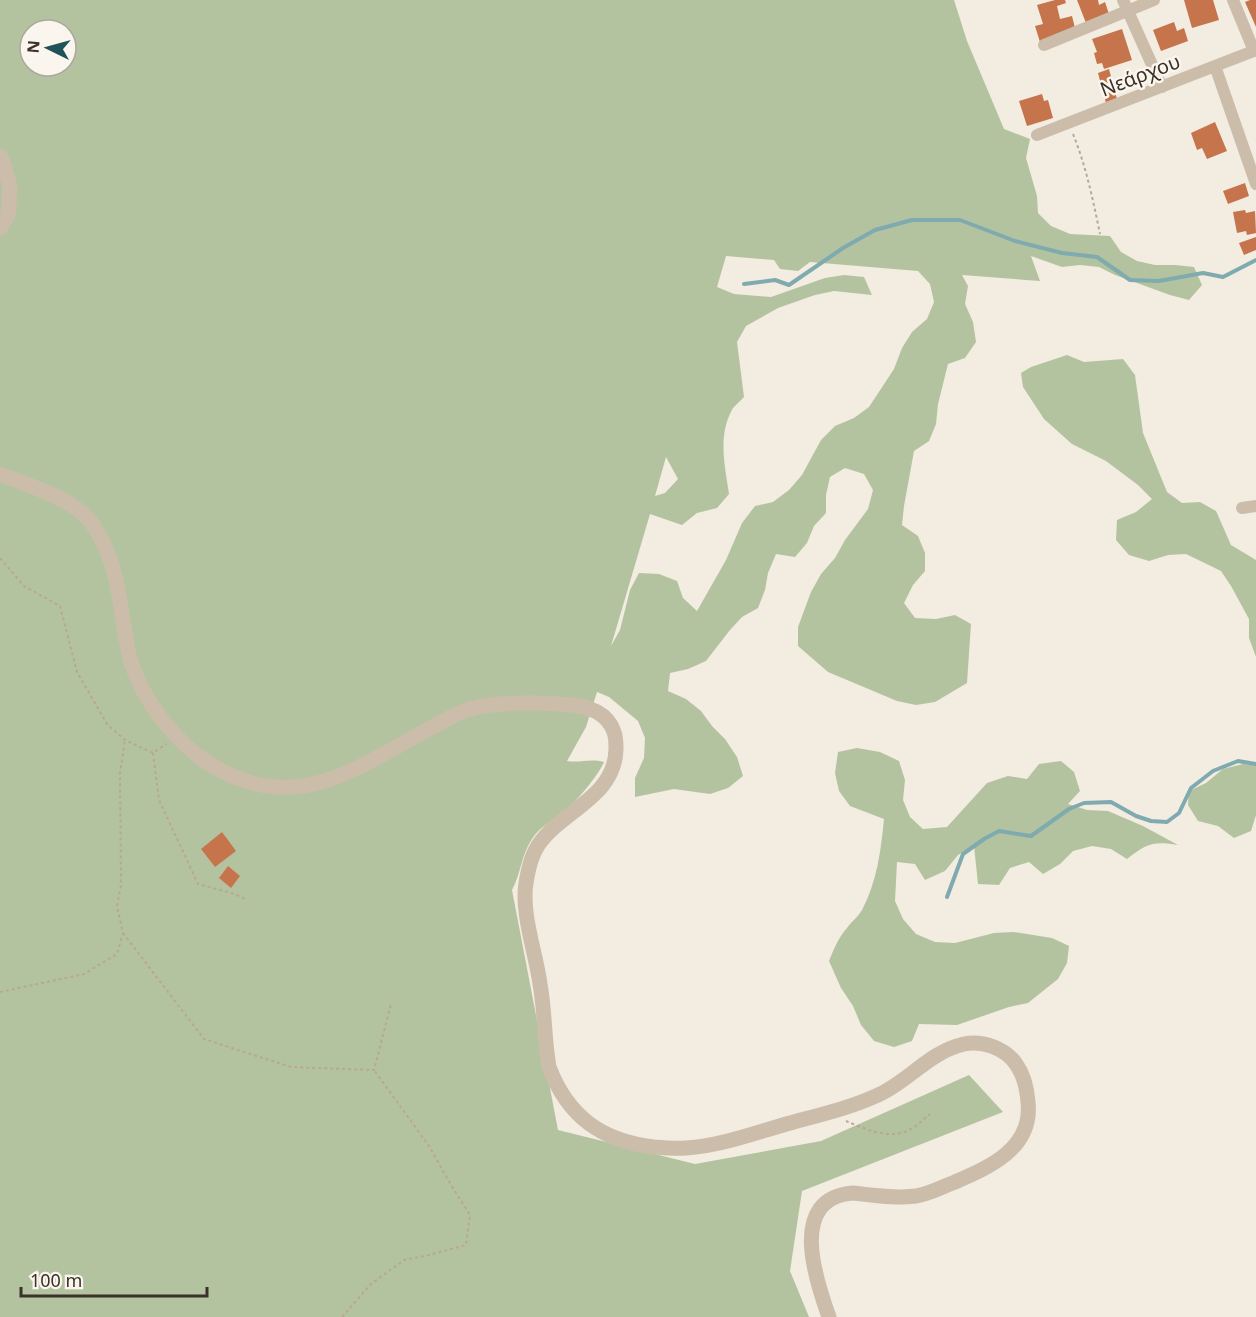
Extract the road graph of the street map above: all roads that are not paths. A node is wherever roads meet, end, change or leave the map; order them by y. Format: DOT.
graph roads {
  1 [pos="1154,0"];
  2 [pos="1233,0"];
  3 [pos="1125,5"];
  4 [pos="1044,45"];
  5 [pos="1255,51"];
  6 [pos="1215,66"];
  7 [pos="1162,87"];
  8 [pos="1037,135"];
  9 [pos="0,156"];
  10 [pos="1256,184"];
  11 [pos="0,228"];
  12 [pos="0,474"];
  13 [pos="1256,506"];
  14 [pos="1242,508"];
  15 [pos="829,1317"];
  1 -- 3 [label="street"];
  2 -- 5 [label="street"];
  3 -- 4 [label="street"];
  3 -- 7 [label="street"];
  5 -- 6 [label="street, Νεάρχου"];
  6 -- 7 [label="street, Νεάρχου"];
  6 -- 10 [label="street"];
  7 -- 8 [label="street, Νεάρχου"];
  9 -- 11 [label="street"];
  12 -- 15 [label="street"];
  13 -- 14 [label="street"];
}
